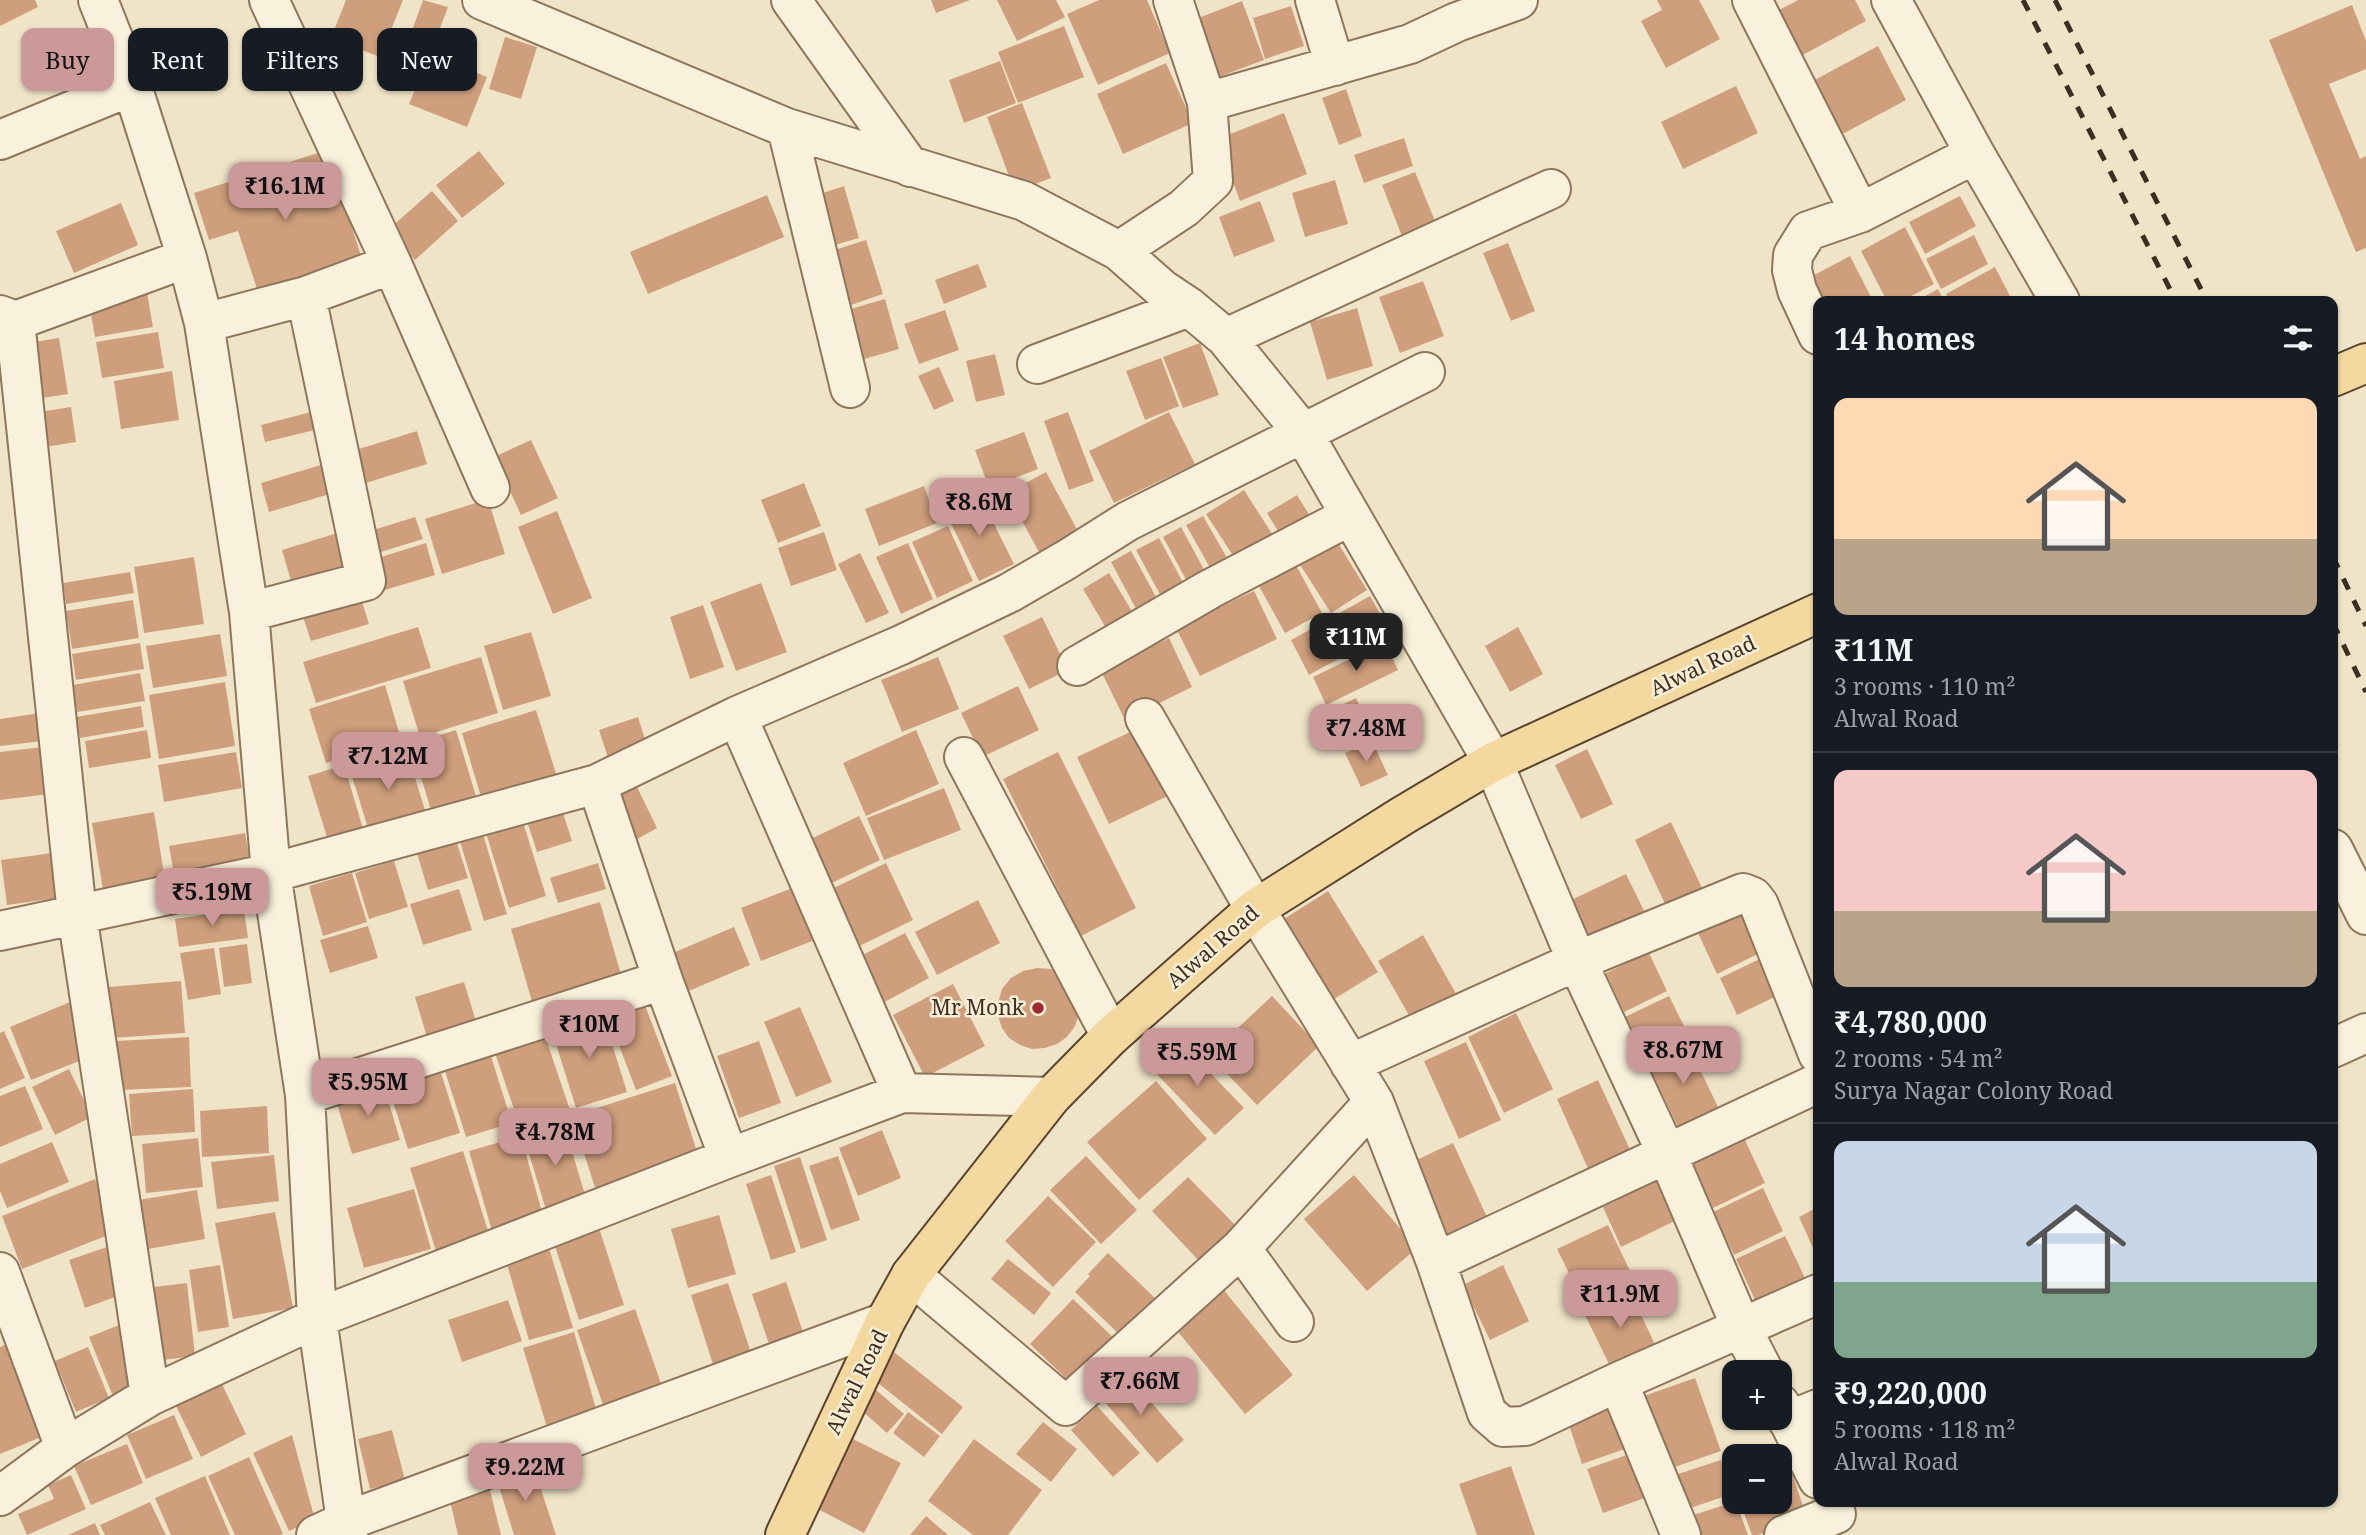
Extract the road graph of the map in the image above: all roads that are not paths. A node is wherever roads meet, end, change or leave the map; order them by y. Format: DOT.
graph roads {
  1 [pos="98,0"];
  2 [pos="269,0"];
  3 [pos="482,0"];
  4 [pos="791,0"];
  5 [pos="1173,0"];
  6 [pos="1315,0"];
  7 [pos="1518,0"];
  8 [pos="1752,0"];
  9 [pos="1891,0"];
  10 [pos="1335,66"];
  11 [pos="128,76"];
  12 [pos="128,88"];
  13 [pos="134,91"];
  14 [pos="1207,102"];
  15 [pos="787,128"];
  16 [pos="0,140"];
  17 [pos="1975,153"];
  18 [pos="910,167"];
  19 [pos="1551,189"];
  20 [pos="1860,213"];
  21 [pos="1119,251"];
  22 [pos="187,258"];
  23 [pos="392,264"];
  24 [pos="306,296"];
  25 [pos="2057,296"];
  26 [pos="1189,307"];
  27 [pos="7,318"];
  28 [pos="204,323"];
  29 [pos="1813,324"];
  30 [pos="1226,338"];
  31 [pos="2366,363"];
  32 [pos="1037,364"];
  33 [pos="1425,372"];
  34 [pos="2338,375"];
  35 [pos="850,388"];
  36 [pos="1303,433"];
  37 [pos="490,488"];
  38 [pos="1350,516"];
  39 [pos="249,612"];
  40 [pos="1813,615"];
  41 [pos="1077,666"];
  42 [pos="737,716"];
  43 [pos="1145,718"];
  44 [pos="964,757"];
  45 [pos="1493,762"];
  46 [pos="597,784"];
  47 [pos="2338,859"];
  48 [pos="271,873"];
  49 [pos="1255,909"];
  50 [pos="77,915"];
  51 [pos="2366,915"];
  52 [pos="0,931"];
  53 [pos="1577,961"];
  54 [pos="663,979"];
  55 [pos="2366,1033"];
  56 [pos="1111,1036"];
  57 [pos="1813,1042"];
  58 [pos="2338,1046"];
  59 [pos="1350,1064"];
  60 [pos="1813,1085"];
  61 [pos="902,1093"];
  62 [pos="305,1095"];
  63 [pos="1051,1097"];
  64 [pos="1374,1102"];
  65 [pos="1667,1154"];
  66 [pos="729,1158"];
  67 [pos="1241,1248"];
  68 [pos="1436,1262"];
  69 [pos="0,1272"];
  70 [pos="911,1275"];
  71 [pos="1813,1296"];
  72 [pos="317,1318"];
  73 [pos="886,1322"];
  74 [pos="1294,1322"];
  75 [pos="1742,1329"];
  76 [pos="1757,1360"];
  77 [pos="1618,1382"];
  78 [pos="150,1396"];
  79 [pos="1803,1414"];
  80 [pos="1813,1447"];
  81 [pos="65,1448"];
  82 [pos="0,1496"];
  83 [pos="1813,1507"];
  84 [pos="336,1531"];
  85 [pos="785,1535"];
  86 [pos="1681,1535"];
  87 [pos="1784,1535"];
  1 -- 11 [label="street"];
  2 -- 23 [label="street"];
  3 -- 15 [label="street"];
  4 -- 18 [label="street"];
  5 -- 14 [label="street"];
  6 -- 10 [label="street"];
  7 -- 10 [label="street"];
  8 -- 20 [label="street"];
  9 -- 17 [label="street"];
  10 -- 14 [label="street"];
  12 -- 16 [label="street"];
  13 -- 22 [label="street"];
  14 -- 21 [label="street"];
  15 -- 18 [label="street"];
  15 -- 35 [label="street"];
  17 -- 20 [label="street"];
  17 -- 25 [label="street"];
  18 -- 21 [label="street"];
  19 -- 30 [label="street"];
  20 -- 29 [label="street"];
  21 -- 26 [label="street"];
  22 -- 27 [label="street"];
  22 -- 28 [label="street"];
  23 -- 24 [label="street"];
  23 -- 37 [label="street"];
  24 -- 28 [label="street"];
  24 -- 39 [label="street"];
  26 -- 30 [label="street"];
  26 -- 32 [label="street"];
  27 -- 50 [label="street"];
  28 -- 39 [label="street"];
  30 -- 36 [label="street"];
  31 -- 34 [label="main road"];
  33 -- 36 [label="street"];
  36 -- 38 [label="street"];
  36 -- 42 [label="street"];
  38 -- 41 [label="street"];
  38 -- 45 [label="street"];
  39 -- 48 [label="street"];
  40 -- 45 [label="main road, Alwal Road"];
  42 -- 46 [label="street"];
  42 -- 61 [label="street"];
  43 -- 49 [label="street"];
  44 -- 56 [label="street"];
  45 -- 49 [label="main road, Alwal Road"];
  45 -- 53 [label="street"];
  46 -- 48 [label="street"];
  46 -- 54 [label="street"];
  47 -- 51 [label="street"];
  48 -- 50 [label="street"];
  48 -- 62 [label="street"];
  49 -- 56 [label="main road, Alwal Road"];
  49 -- 59 [label="street"];
  50 -- 52 [label="street"];
  50 -- 78 [label="street"];
  53 -- 57 [label="street"];
  53 -- 59 [label="street"];
  53 -- 65 [label="street"];
  54 -- 62 [label="street"];
  54 -- 66 [label="street"];
  55 -- 58 [label="street"];
  56 -- 63 [label="main road, Alwal Road"];
  59 -- 64 [label="street"];
  60 -- 65 [label="street"];
  61 -- 63 [label="street"];
  61 -- 66 [label="street"];
  62 -- 72 [label="street"];
  63 -- 70 [label="main road, Alwal Road"];
  64 -- 67 [label="street"];
  64 -- 68 [label="street"];
  65 -- 68 [label="street"];
  65 -- 75 [label="street"];
  66 -- 72 [label="street"];
  67 -- 70 [label="street"];
  67 -- 74 [label="street"];
  68 -- 77 [label="street"];
  69 -- 81 [label="street"];
  70 -- 73 [label="main road, Alwal Road"];
  71 -- 75 [label="street"];
  72 -- 78 [label="street"];
  72 -- 84 [label="street"];
  73 -- 84 [label="street"];
  73 -- 85 [label="main road, Alwal Road"];
  75 -- 76 [label="street"];
  75 -- 77 [label="street"];
  77 -- 86 [label="street"];
  78 -- 81 [label="street"];
  79 -- 80 [label="street"];
  81 -- 82 [label="street"];
  83 -- 87 [label="street"];
}
